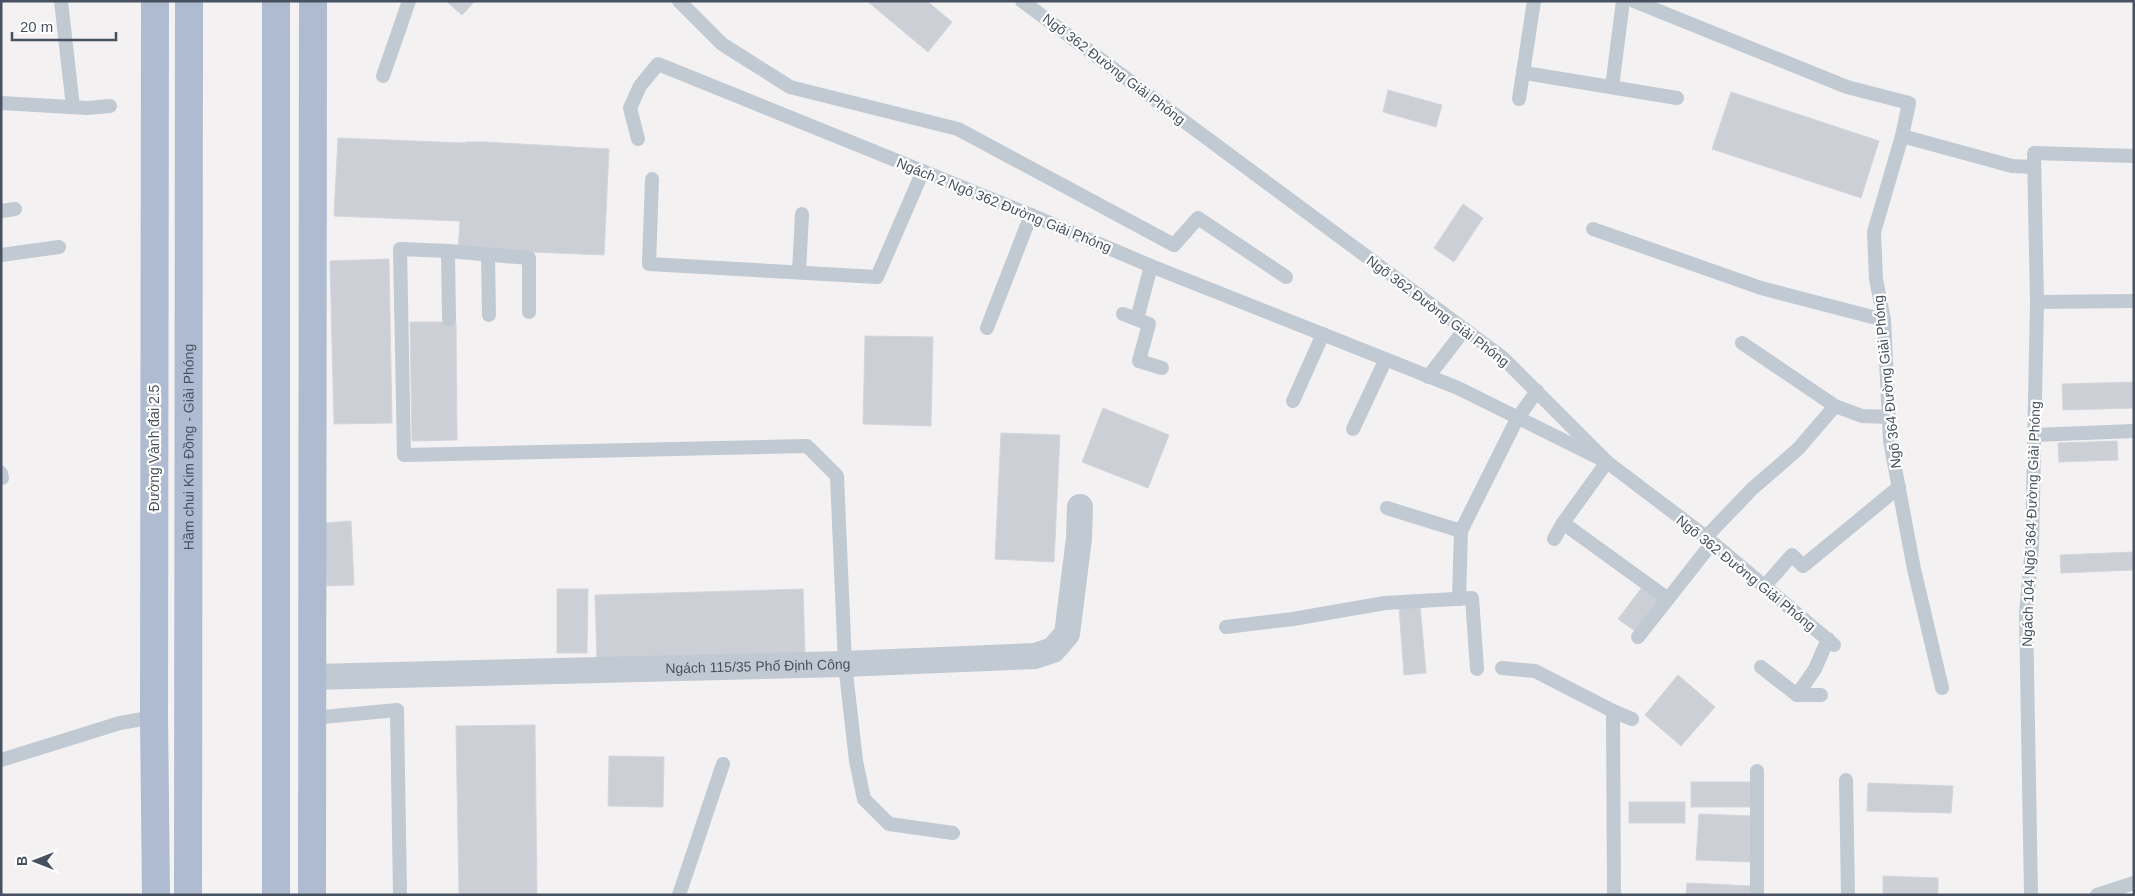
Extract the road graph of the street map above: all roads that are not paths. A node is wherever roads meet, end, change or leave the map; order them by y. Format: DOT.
graph roads {
  1 [pos="61,1"];
  2 [pos="154,1"];
  3 [pos="189,1"];
  4 [pos="276,1"];
  5 [pos="313,1"];
  6 [pos="409,1"];
  7 [pos="679,1"];
  8 [pos="1022,1"];
  9 [pos="1534,1"];
  10 [pos="1623,1"];
  11 [pos="1634,1"];
  12 [pos="1524,74"];
  13 [pos="383,76"];
  14 [pos="1612,87"];
  15 [pos="1677,98"];
  16 [pos="1519,99"];
  17 [pos="1,102"];
  18 [pos="110,106"];
  19 [pos="73,107"];
  20 [pos="1902,136"];
  21 [pos="638,139"];
  22 [pos="2134,156"];
  23 [pos="2034,167"];
  24 [pos="923,171"];
  25 [pos="652,179"];
  26 [pos="802,214"];
  27 [pos="1031,215"];
  28 [pos="1593,229"];
  29 [pos="59,247"];
  30 [pos="448,251"];
  31 [pos="1,255"];
  32 [pos="488,256"];
  33 [pos="1151,266"];
  34 [pos="799,272"];
  35 [pos="1286,277"];
  36 [pos="2134,301"];
  37 [pos="2037,302"];
  38 [pos="529,312"];
  39 [pos="1123,314"];
  40 [pos="489,315"];
  41 [pos="449,319"];
  42 [pos="1136,319"];
  43 [pos="1884,320"];
  44 [pos="987,328"];
  45 [pos="1465,329"];
  46 [pos="1322,334"];
  47 [pos="1742,343"];
  48 [pos="1385,360"];
  49 [pos="1162,368"];
  50 [pos="1428,377"];
  51 [pos="1536,391"];
  52 [pos="1293,401"];
  53 [pos="1835,406"];
  54 [pos="1889,417"];
  55 [pos="1517,419"];
  56 [pos="1353,429"];
  57 [pos="2134,431"];
  58 [pos="2034,435"];
  59 [pos="1607,462"];
  60 [pos="1899,487"];
  61 [pos="1080,507"];
  62 [pos="1387,508"];
  63 [pos="1564,523"];
  64 [pos="1461,531"];
  65 [pos="1554,539"];
  66 [pos="1709,540"];
  67 [pos="1764,587"];
  68 [pos="1459,599"];
  69 [pos="1668,599"];
  70 [pos="1226,626"];
  71 [pos="1638,637"];
  72 [pos="845,664"];
  73 [pos="1761,667"];
  74 [pos="1502,668"];
  75 [pos="1477,669"];
  76 [pos="312,677"];
  77 [pos="1942,688"];
  78 [pos="1797,695"];
  79 [pos="1821,695"];
  80 [pos="1613,712"];
  81 [pos="154,717"];
  82 [pos="312,718"];
  83 [pos="1632,719"];
  84 [pos="1,760"];
  85 [pos="723,764"];
  86 [pos="1758,771"];
  87 [pos="1846,780"];
  88 [pos="953,834"];
  89 [pos="2134,883"];
  90 [pos="156,895"];
  91 [pos="188,895"];
  92 [pos="276,895"];
  93 [pos="312,895"];
  94 [pos="400,895"];
  95 [pos="679,895"];
  96 [pos="1614,895"];
  97 [pos="1758,895"];
  98 [pos="1848,895"];
  99 [pos="2031,895"];
  100 [pos="2097,895"];
  1 -- 19 [label="lane"];
  2 -- 81 [label="main road, Đường Vành đai 2.5"];
  3 -- 91 [label="main road, Hầm chui Kim Đồng - Giải Phóng"];
  4 -- 92 [label="main road"];
  5 -- 76 [label="main road"];
  6 -- 13 [label="lane"];
  7 -- 35 [label="lane"];
  8 -- 45 [label="lane, Ngõ 362 Đường Giải Phóng"];
  9 -- 12 [label="lane"];
  10 -- 14 [label="lane"];
  11 -- 20 [label="lane, Ngõ 364 Đường Giải Phóng"];
  12 -- 14 [label="lane"];
  12 -- 16 [label="lane"];
  14 -- 15 [label="lane"];
  17 -- 19 [label="lane"];
  18 -- 19 [label="lane"];
  20 -- 23 [label="lane"];
  20 -- 43 [label="lane, Ngõ 364 Đường Giải Phóng"];
  21 -- 24 [label="lane, Ngách 2 Ngõ 362 Đường Giải Phóng"];
  22 -- 23 [label="lane, Ngách 104 Ngõ 364 Đường Giải Phóng"];
  23 -- 37 [label="lane, Ngách 104 Ngõ 364 Đường Giải Phóng"];
  24 -- 27 [label="lane, Ngách 2 Ngõ 362 Đường Giải Phóng"];
  24 -- 34 [label="lane"];
  25 -- 34 [label="lane"];
  26 -- 34 [label="lane"];
  27 -- 33 [label="lane, Ngách 2 Ngõ 362 Đường Giải Phóng"];
  27 -- 44 [label="lane"];
  28 -- 43 [label="lane"];
  29 -- 31 [label="lane"];
  30 -- 32 [label="lane"];
  30 -- 41 [label="lane"];
  30 -- 72 [label="lane"];
  32 -- 38 [label="lane"];
  32 -- 40 [label="lane"];
  33 -- 42 [label="lane"];
  33 -- 46 [label="lane, Ngách 2 Ngõ 362 Đường Giải Phóng"];
  36 -- 37 [label="lane"];
  37 -- 58 [label="lane, Ngách 104 Ngõ 364 Đường Giải Phóng"];
  39 -- 42 [label="lane"];
  42 -- 49 [label="lane"];
  43 -- 54 [label="lane, Ngõ 364 Đường Giải Phóng"];
  45 -- 50 [label="lane"];
  45 -- 51 [label="lane, Ngõ 362 Đường Giải Phóng"];
  46 -- 48 [label="lane, Ngách 2 Ngõ 362 Đường Giải Phóng"];
  46 -- 52 [label="lane"];
  47 -- 53 [label="lane"];
  48 -- 50 [label="lane, Ngách 2 Ngõ 362 Đường Giải Phóng"];
  48 -- 56 [label="lane"];
  50 -- 55 [label="lane, Ngách 2 Ngõ 362 Đường Giải Phóng"];
  51 -- 55 [label="lane"];
  51 -- 59 [label="lane, Ngõ 362 Đường Giải Phóng"];
  53 -- 54 [label="lane"];
  53 -- 66 [label="lane"];
  54 -- 60 [label="lane, Ngõ 364 Đường Giải Phóng"];
  55 -- 59 [label="lane, Ngách 2 Ngõ 362 Đường Giải Phóng"];
  55 -- 64 [label="lane"];
  57 -- 58 [label="lane"];
  58 -- 99 [label="lane, Ngách 104 Ngõ 364 Đường Giải Phóng"];
  59 -- 63 [label="lane"];
  59 -- 66 [label="lane, Ngõ 362 Đường Giải Phóng"];
  60 -- 67 [label="lane"];
  60 -- 77 [label="lane, Ngõ 364 Đường Giải Phóng"];
  61 -- 72 [label="street, Ngách 115/35 Phố Định Công"];
  62 -- 64 [label="lane"];
  63 -- 65 [label="lane"];
  63 -- 69 [label="lane"];
  64 -- 68 [label="lane"];
  66 -- 67 [label="lane, Ngõ 362 Đường Giải Phóng"];
  66 -- 69 [label="lane"];
  67 -- 78 [label="lane, Ngõ 362 Đường Giải Phóng"];
  68 -- 70 [label="lane"];
  68 -- 75 [label="lane"];
  69 -- 71 [label="lane"];
  72 -- 76 [label="street, Ngách 115/35 Phố Định Công"];
  72 -- 88 [label="lane"];
  73 -- 78 [label="lane"];
  74 -- 80 [label="lane"];
  76 -- 82 [label="main road"];
  78 -- 79 [label="lane"];
  80 -- 83 [label="lane"];
  80 -- 96 [label="lane"];
  81 -- 84 [label="lane"];
  81 -- 90 [label="main road, Đường Vành đai 2.5"];
  82 -- 93 [label="main road"];
  82 -- 94 [label="lane"];
  85 -- 95 [label="lane"];
  86 -- 97 [label="lane"];
  87 -- 98 [label="lane"];
  89 -- 100 [label="lane"];
}
